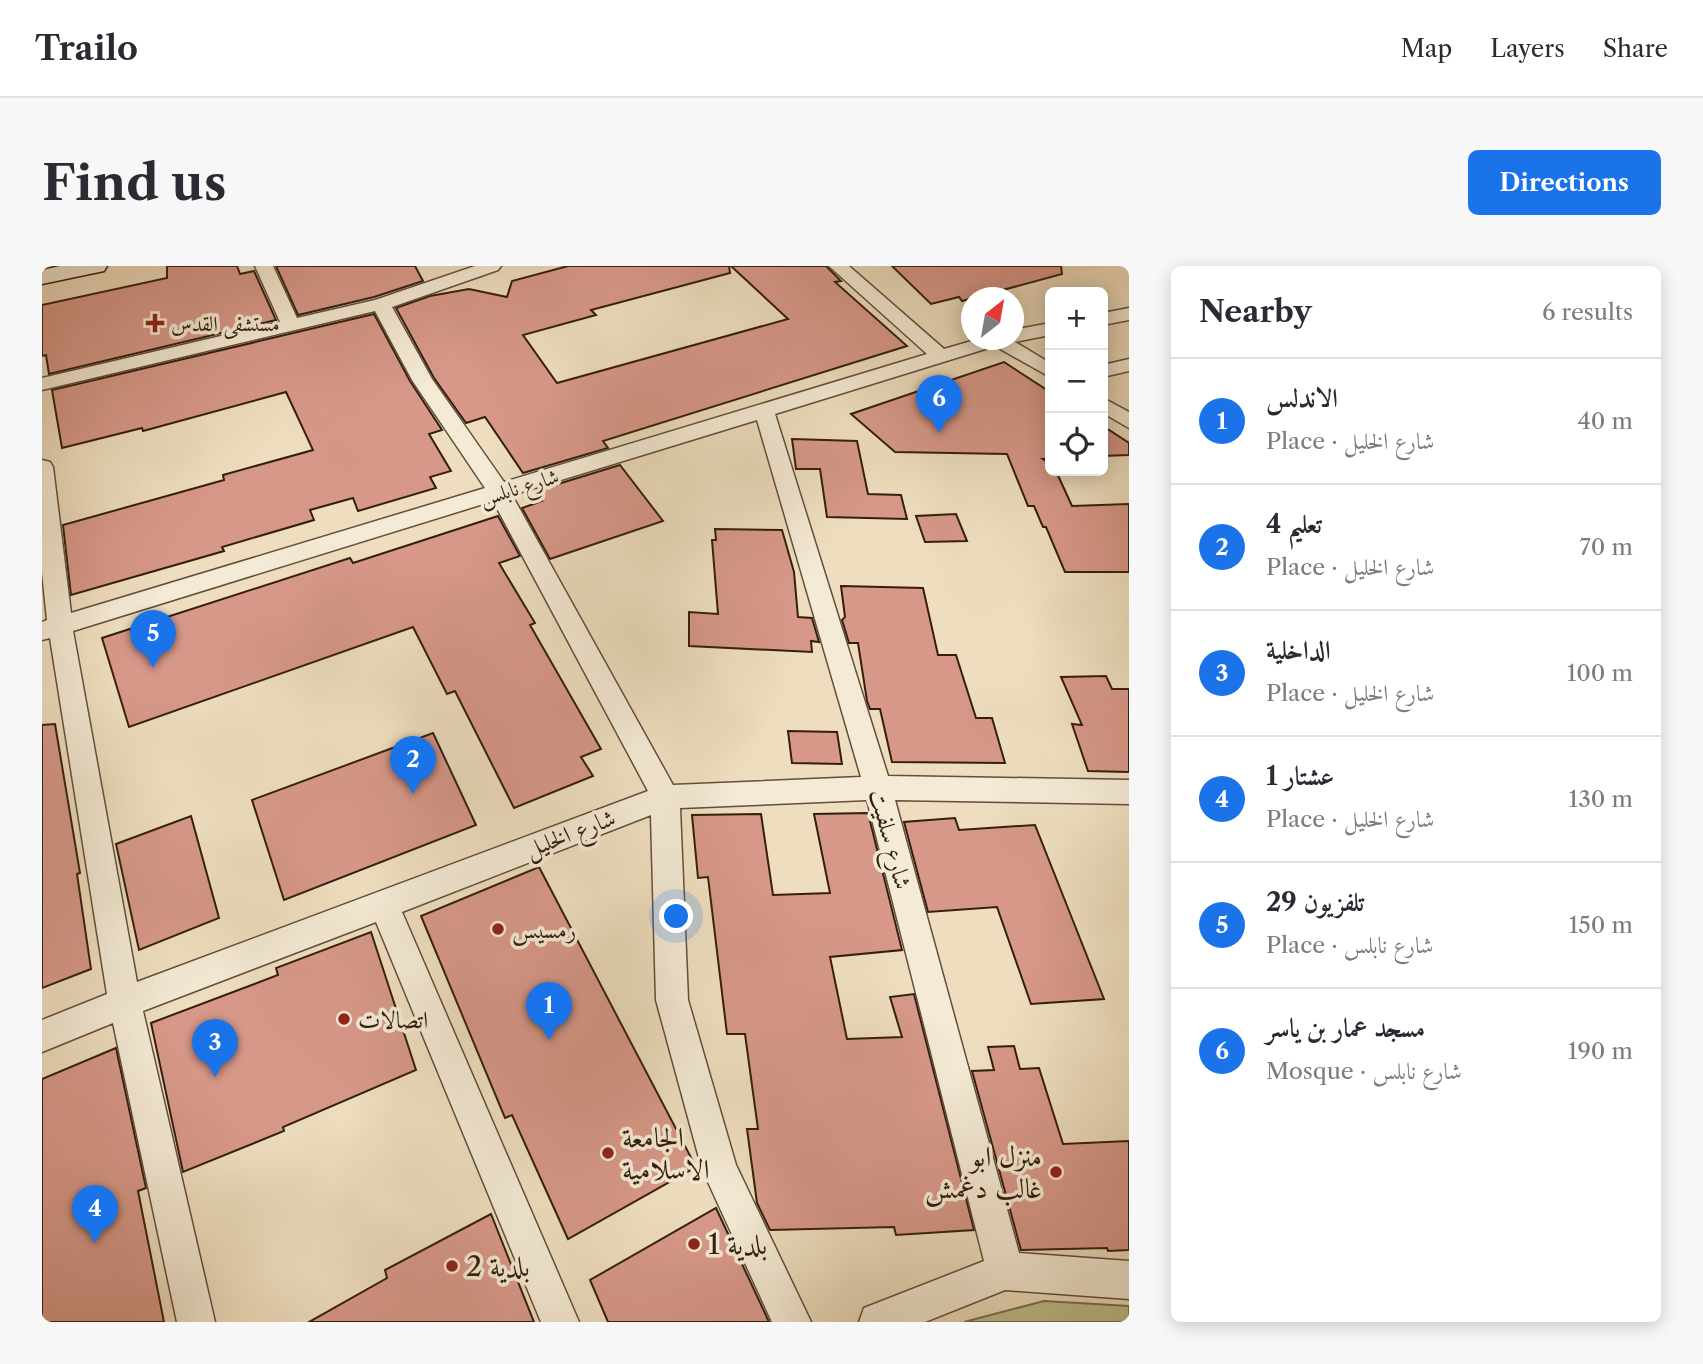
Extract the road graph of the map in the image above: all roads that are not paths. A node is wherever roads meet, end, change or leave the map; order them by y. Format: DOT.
graph roads {
  1 [pos="95,266"];
  2 [pos="264,266"];
  3 [pos="492,266"];
  4 [pos="838,266"];
  5 [pos="42,276"];
  6 [pos="381,304"];
  7 [pos="1129,314"];
  8 [pos="1108,318"];
  9 [pos="290,324"];
  10 [pos="1045,330"];
  11 [pos="1024,333"];
  12 [pos="961,350"];
  13 [pos="1013,350"];
  14 [pos="940,356"];
  15 [pos="1129,365"];
  16 [pos="1045,368"];
  17 [pos="1108,370"];
  18 [pos="42,384"];
  19 [pos="1108,407"];
  20 [pos="764,410"];
  21 [pos="1129,421"];
  22 [pos="42,467"];
  23 [pos="500,494"];
  24 [pos="51,628"];
  25 [pos="878,788"];
  26 [pos="1129,792"];
  27 [pos="665,797"];
  28 [pos="384,905"];
  29 [pos="125,1003"];
  30 [pos="42,1036"];
  31 [pos="1005,1271"];
  32 [pos="1129,1280"];
  33 [pos="196,1322"];
  34 [pos="560,1322"];
  35 [pos="792,1322"];
  36 [pos="878,1322"];
  1 -- 5 [label="main road"];
  2 -- 9 [label="street"];
  3 -- 6 [label="street"];
  4 -- 14 [label="street"];
  6 -- 9 [label="street"];
  6 -- 23 [label="street"];
  7 -- 8 [label="street"];
  9 -- 18 [label="street"];
  10 -- 11 [label="street"];
  12 -- 14 [label="street, شارع نابلس"];
  13 -- 16 [label="street"];
  14 -- 20 [label="street, شارع نابلس"];
  15 -- 17 [label="street"];
  19 -- 21 [label="street"];
  20 -- 23 [label="street, شارع نابلس"];
  20 -- 25 [label="street, شارع سلفيت"];
  22 -- 24 [label="street"];
  23 -- 24 [label="street, شارع نابلس"];
  23 -- 27 [label="street"];
  24 -- 29 [label="street"];
  25 -- 26 [label="street, شارع الخليل"];
  25 -- 27 [label="street, شارع الخليل"];
  25 -- 31 [label="street, شارع سلفيت"];
  27 -- 28 [label="street, شارع الخليل"];
  27 -- 35 [label="street"];
  28 -- 29 [label="street, شارع الخليل"];
  28 -- 34 [label="street"];
  29 -- 30 [label="street, شارع الخليل"];
  29 -- 33 [label="street"];
  31 -- 32 [label="street"];
  31 -- 36 [label="street"];
}
